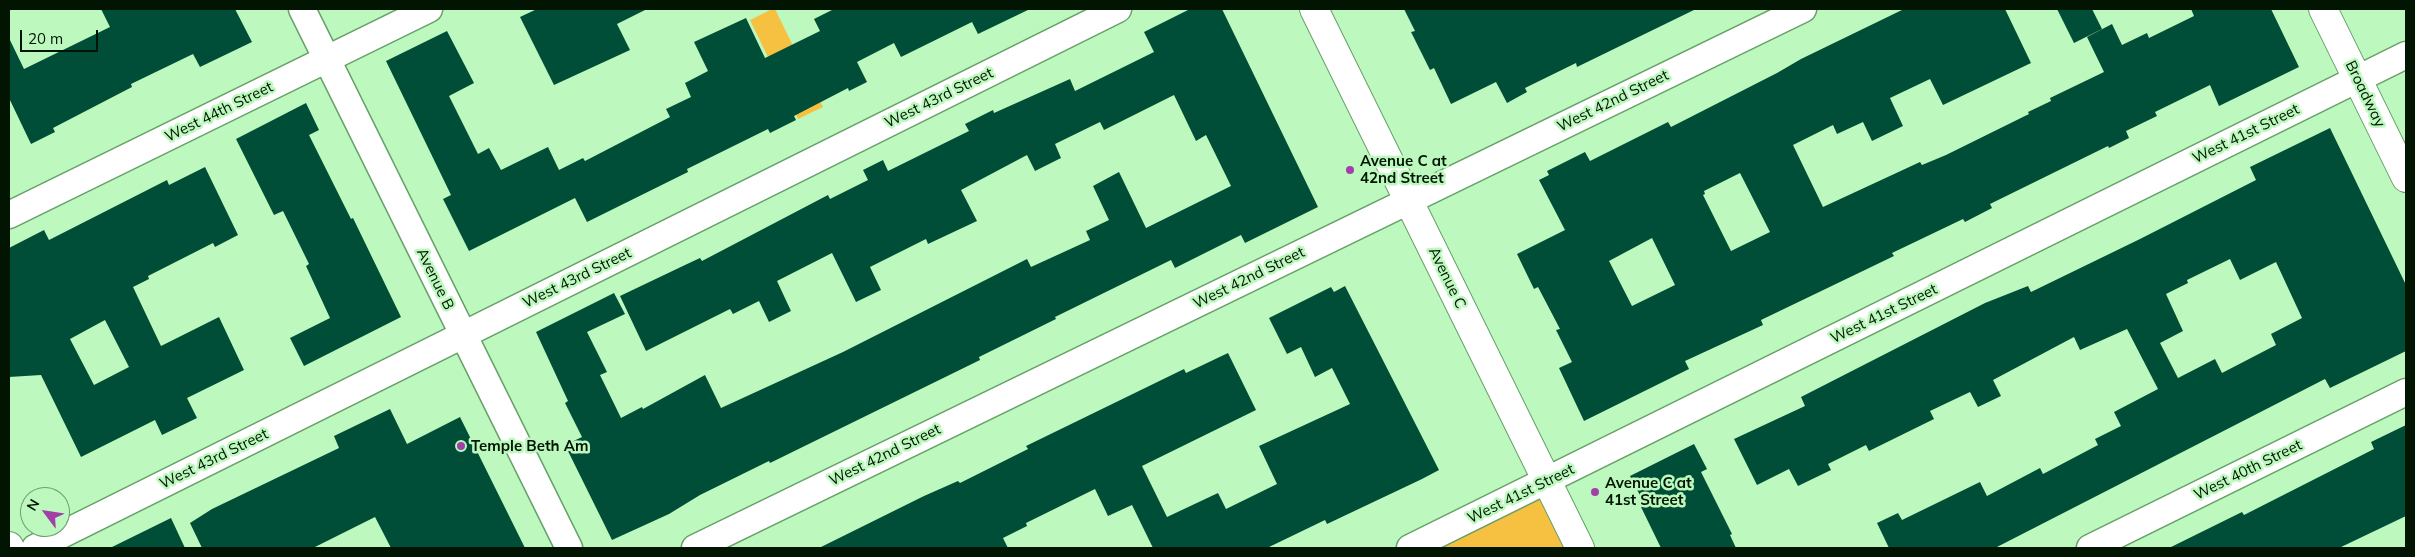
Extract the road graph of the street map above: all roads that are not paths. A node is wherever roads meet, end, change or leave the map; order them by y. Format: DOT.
graph roads {
  1 [pos="302,9"];
  2 [pos="429,9"];
  3 [pos="1118,9"];
  4 [pos="1314,9"];
  5 [pos="1803,9"];
  6 [pos="2323,9"];
  7 [pos="2406,54"];
  8 [pos="326,59"];
  9 [pos="2357,79"];
  10 [pos="2406,178"];
  11 [pos="1409,199"];
  12 [pos="9,215"];
  13 [pos="463,335"];
  14 [pos="2406,392"];
  15 [pos="1547,481"];
  16 [pos="35,548"];
  17 [pos="569,548"];
  18 [pos="695,548"];
  19 [pos="1410,548"];
  20 [pos="1580,548"];
  21 [pos="2090,548"];
  1 -- 8 [label="street, Avenue B"];
  2 -- 8 [label="street, West 44th Street"];
  3 -- 13 [label="street, West 43rd Street"];
  4 -- 11 [label="main road, Avenue C"];
  5 -- 11 [label="street, West 42nd Street"];
  6 -- 9 [label="main road, Broadway"];
  7 -- 9 [label="street, West 41st Street"];
  8 -- 12 [label="street, West 44th Street"];
  8 -- 13 [label="street, Avenue B"];
  9 -- 10 [label="main road, Broadway"];
  9 -- 15 [label="street, West 41st Street"];
  11 -- 15 [label="main road, Avenue C"];
  11 -- 18 [label="street, West 42nd Street"];
  13 -- 16 [label="street, West 43rd Street"];
  13 -- 17 [label="street, Avenue B"];
  14 -- 21 [label="street, West 40th Street"];
  15 -- 19 [label="street, West 41st Street"];
  15 -- 20 [label="main road, Avenue C"];
}
